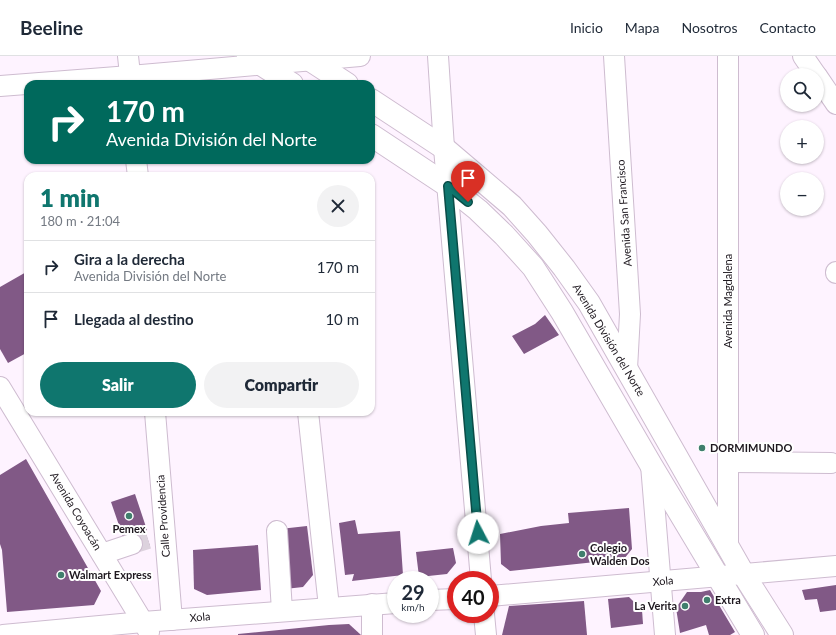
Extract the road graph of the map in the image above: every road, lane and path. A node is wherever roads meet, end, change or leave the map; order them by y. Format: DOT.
graph roads {
  1 [pos="128,56"];
  2 [pos="360,56"];
  3 [pos="438,56"];
  4 [pos="614,56"];
  5 [pos="728,56"];
  6 [pos="803,56"];
  7 [pos="307,58"];
  8 [pos="260,59"];
  9 [pos="811,68"];
  10 [pos="130,80"];
  11 [pos="287,80"];
  12 [pos="341,80"];
  13 [pos="24,85"];
  14 [pos="0,86"];
  15 [pos="824,86"];
  16 [pos="375,103"];
  17 [pos="836,104"];
  18 [pos="375,138"];
  19 [pos="444,148"];
  20 [pos="448,186"];
  21 [pos="627,369"];
  22 [pos="0,387"];
  23 [pos="155,416"];
  24 [pos="308,416"];
  25 [pos="728,462"];
  26 [pos="831,463"];
  27 [pos="651,465"];
  28 [pos="277,531"];
  29 [pos="148,539"];
  30 [pos="728,546"];
  31 [pos="102,554"];
  32 [pos="836,566"];
  33 [pos="481,571"];
  34 [pos="744,575"];
  35 [pos="718,576"];
  36 [pos="661,581"];
  37 [pos="499,595"];
  38 [pos="387,603"];
  39 [pos="372,604"];
  40 [pos="329,607"];
  41 [pos="282,611"];
  42 [pos="172,620"];
  43 [pos="485,623"];
  44 [pos="147,628"];
  45 [pos="3,635"];
  46 [pos="372,635"];
  47 [pos="486,635"];
  48 [pos="665,635"];
  49 [pos="753,635"];
  50 [pos="782,635"];
  1 -- 10 [label="street"];
  2 -- 7 [label="street"];
  3 -- 19 [label="street"];
  4 -- 21 [label="street, Avenida San Francisco"];
  5 -- 25 [label="street, Avenida Magdalena"];
  6 -- 9 [label="street"];
  7 -- 8 [label="street"];
  7 -- 12 [label="main road"];
  8 -- 10 [label="street"];
  8 -- 11 [label="main road"];
  13 -- 14 [label="street"];
  15 -- 17 [label="street"];
  16 -- 19 [label="main road, Avenida División del Norte"];
  18 -- 20 [label="main road"];
  19 -- 20 [label="street"];
  19 -- 21 [label="main road, Avenida División del Norte"];
  20 -- 27 [label="main road"];
  20 -- 33 [label="street"];
  21 -- 30 [label="main road, Avenida División del Norte"];
  22 -- 31 [label="street, Avenida Coyoacán"];
  23 -- 29 [label="street, Calle Providencia"];
  24 -- 40 [label="street"];
  25 -- 26 [label="street"];
  25 -- 30 [label="street, Avenida Magdalena"];
  27 -- 35 [label="main road"];
  27 -- 36 [label="street"];
  28 -- 41 [label="street"];
  29 -- 31 [label="street"];
  29 -- 42 [label="street, Calle Providencia"];
  30 -- 34 [label="main road, Avenida División del Norte"];
  31 -- 44 [label="street, Avenida Coyoacán"];
  32 -- 34 [label="street, Xola"];
  34 -- 35 [label="street, Xola"];
  34 -- 50 [label="main road, Avenida División del Norte"];
  35 -- 36 [label="street, Xola"];
  35 -- 49 [label="main road"];
  36 -- 37 [label="street, Xola"];
  36 -- 48 [label="street"];
  38 -- 39 [label="street, Xola"];
  39 -- 40 [label="street, Xola"];
  39 -- 46 [label="street"];
  40 -- 41 [label="street, Xola"];
  41 -- 42 [label="street, Xola"];
  42 -- 44 [label="street, Xola"];
  43 -- 47 [label="street"];
  44 -- 45 [label="street, Xola"];
}
